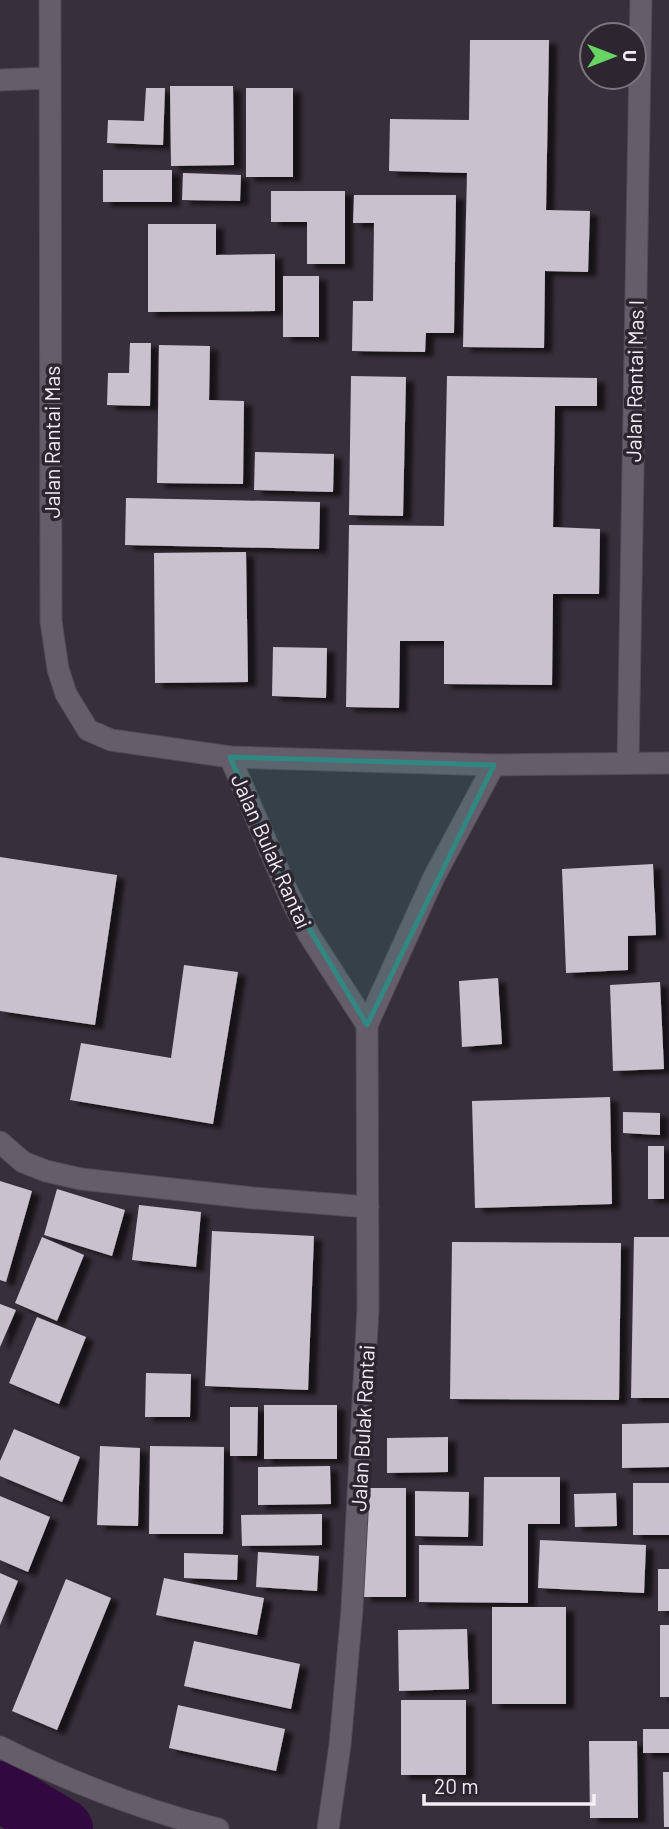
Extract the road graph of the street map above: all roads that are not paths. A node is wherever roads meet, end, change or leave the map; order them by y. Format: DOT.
graph roads {
  1 [pos="50,0"];
  2 [pos="641,0"];
  3 [pos="49,78"];
  4 [pos="0,80"];
  5 [pos="230,757"];
  6 [pos="628,762"];
  7 [pos="669,763"];
  8 [pos="494,765"];
  9 [pos="367,1025"];
  10 [pos="0,1142"];
  11 [pos="368,1207"];
  12 [pos="0,1747"];
  13 [pos="218,1829"];
  14 [pos="328,1829"];
  1 -- 3 [label="street, Jalan Rantai Mas"];
  2 -- 6 [label="street, Jalan Rantai Mas I"];
  3 -- 4 [label="street"];
  3 -- 5 [label="street, Jalan Rantai Mas"];
  5 -- 8 [label="street, Jalan Bulak Rantai"];
  5 -- 9 [label="street, Jalan Bulak Rantai"];
  6 -- 7 [label="street, Jalan Bulak Rantai"];
  6 -- 8 [label="street, Jalan Bulak Rantai"];
  8 -- 9 [label="street, Jalan Bulak Rantai"];
  9 -- 11 [label="street, Jalan Bulak Rantai"];
  10 -- 11 [label="street"];
  11 -- 14 [label="street, Jalan Bulak Rantai"];
  12 -- 13 [label="street"];
}
